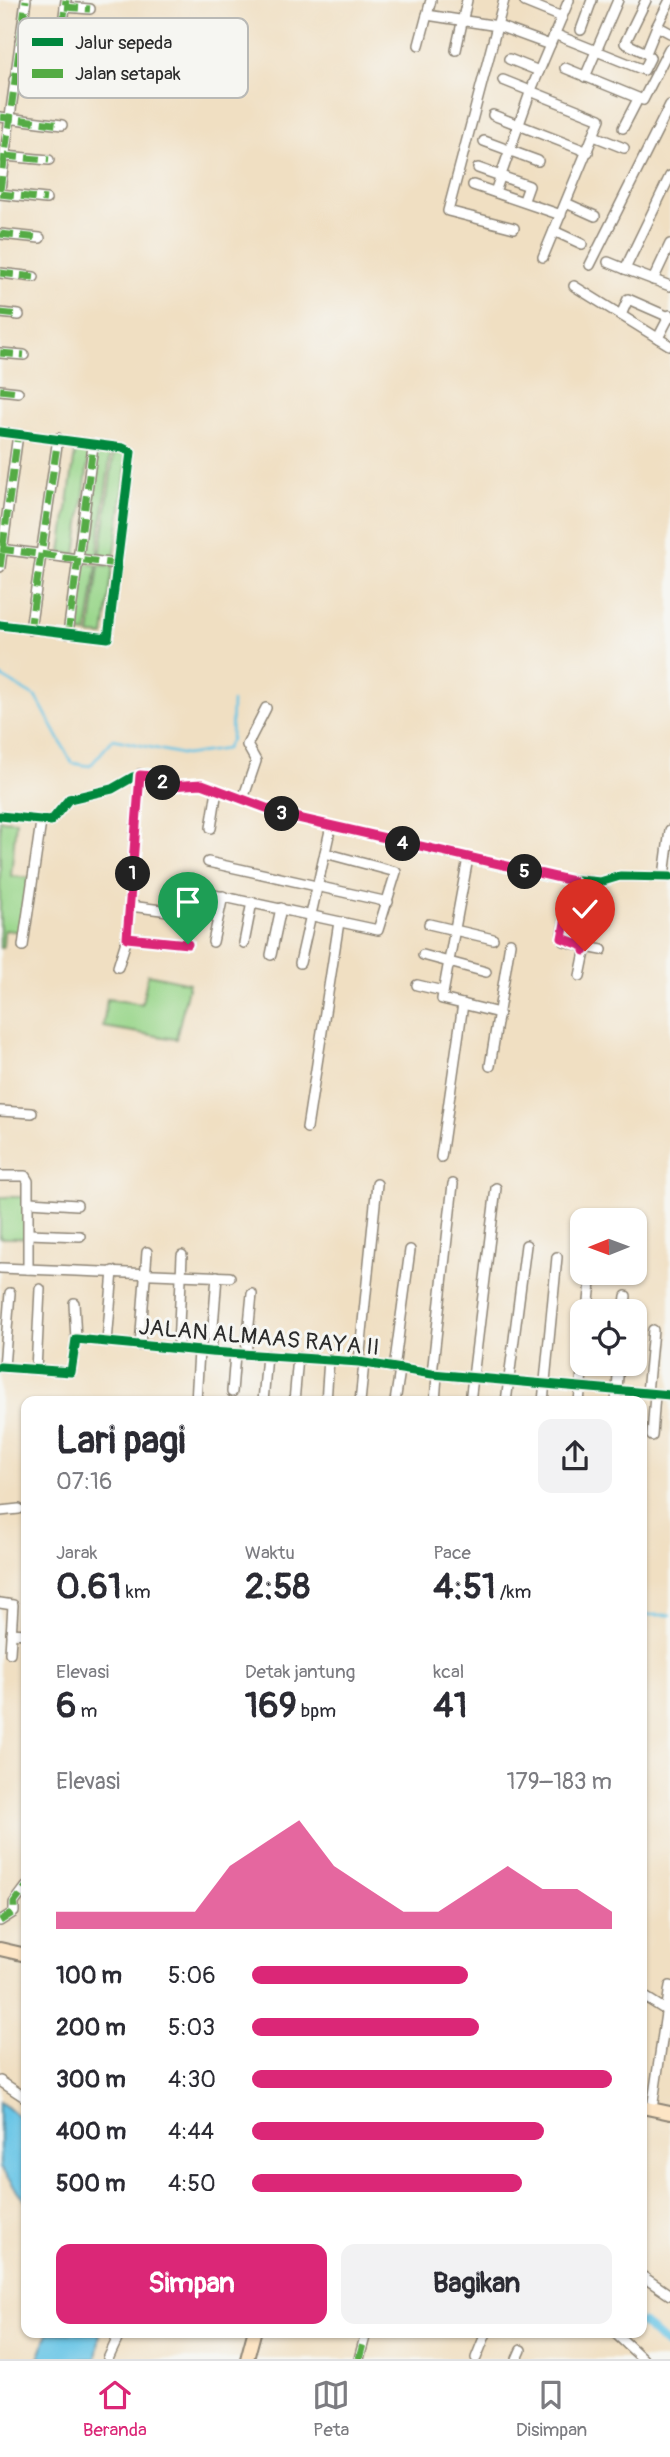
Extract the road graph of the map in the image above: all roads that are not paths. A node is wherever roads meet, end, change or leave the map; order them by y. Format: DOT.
graph roads {
  1 [pos="26,0"];
  2 [pos="431,0"];
  3 [pos="467,0"];
  4 [pos="504,0"];
  5 [pos="569,0"];
  6 [pos="592,0"];
  7 [pos="618,0"];
  8 [pos="646,0"];
  9 [pos="670,0"];
  10 [pos="526,2"];
  11 [pos="65,4"];
  12 [pos="90,9"];
  13 [pos="427,15"];
  14 [pos="562,17"];
  15 [pos="23,18"];
  16 [pos="461,22"];
  17 [pos="498,26"];
  18 [pos="657,26"];
  19 [pos="581,30"];
  20 [pos="670,33"];
  21 [pos="554,34"];
  22 [pos="419,45"];
  23 [pos="550,45"];
  24 [pos="669,49"];
  25 [pos="456,50"];
  26 [pos="598,50"];
  27 [pos="646,53"];
  28 [pos="18,55"];
  29 [pos="509,59"];
  30 [pos="565,68"];
  31 [pos="644,70"];
  32 [pos="539,71"];
  33 [pos="656,76"];
  34 [pos="585,77"];
  35 [pos="14,80"];
  36 [pos="18,80"];
  37 [pos="503,80"];
  38 [pos="531,90"];
  39 [pos="638,99"];
  40 [pos="670,105"];
  41 [pos="493,115"];
  42 [pos="4,117"];
  43 [pos="519,123"];
  44 [pos="62,125"];
  45 [pos="623,128"];
  46 [pos="594,136"];
  47 [pos="484,141"];
  48 [pos="624,148"];
  49 [pos="509,150"];
  50 [pos="588,152"];
  51 [pos="5,156"];
  52 [pos="49,160"];
  53 [pos="538,161"];
  54 [pos="478,168"];
  55 [pos="500,176"];
  56 [pos="670,176"];
  57 [pos="473,185"];
  58 [pos="0,192"];
  59 [pos="495,192"];
  60 [pos="46,199"];
  61 [pos="524,200"];
  62 [pos="566,203"];
  63 [pos="561,215"];
  64 [pos="595,216"];
  65 [pos="514,228"];
  66 [pos="554,231"];
  67 [pos="0,234"];
  68 [pos="40,238"];
  69 [pos="582,244"];
  70 [pos="670,244"];
  71 [pos="543,257"];
  72 [pos="608,262"];
  73 [pos="590,265"];
  74 [pos="625,269"];
  75 [pos="0,273"];
  76 [pos="34,277"];
  77 [pos="653,280"];
  78 [pos="574,286"];
  79 [pos="670,286"];
  80 [pos="0,313"];
  81 [pos="19,315"];
  82 [pos="621,316"];
  83 [pos="669,316"];
  84 [pos="658,338"];
  85 [pos="669,345"];
  86 [pos="0,353"];
  87 [pos="24,355"];
  88 [pos="0,390"];
  89 [pos="18,392"];
  90 [pos="0,432"];
  91 [pos="18,434"];
  92 [pos="58,438"];
  93 [pos="93,446"];
  94 [pos="0,468"];
  95 [pos="13,469"];
  96 [pos="4,508"];
  97 [pos="1,549"];
  98 [pos="41,555"];
  99 [pos="79,559"];
  100 [pos="117,564"];
  101 [pos="0,566"];
  102 [pos="0,625"];
  103 [pos="30,630"];
  104 [pos="68,634"];
  105 [pos="266,708"];
  106 [pos="140,775"];
  107 [pos="218,790"];
  108 [pos="243,799"];
  109 [pos="0,816"];
  110 [pos="41,822"];
  111 [pos="331,826"];
  112 [pos="211,828"];
  113 [pos="670,830"];
  114 [pos="325,853"];
  115 [pos="468,858"];
  116 [pos="208,862"];
  117 [pos="667,876"];
  118 [pos="573,881"];
  119 [pos="317,885"];
  120 [pos="210,894"];
  121 [pos="223,896"];
  122 [pos="603,899"];
  123 [pos="252,902"];
  124 [pos="388,902"];
  125 [pos="130,906"];
  126 [pos="281,908"];
  127 [pos="177,912"];
  128 [pos="311,915"];
  129 [pos="339,922"];
  130 [pos="429,924"];
  131 [pos="455,929"];
  132 [pos="127,938"];
  133 [pos="493,939"];
  134 [pos="213,942"];
  135 [pos="244,943"];
  136 [pos="510,943"];
  137 [pos="188,944"];
  138 [pos="23,946"];
  139 [pos="588,947"];
  140 [pos="602,950"];
  141 [pos="271,955"];
  142 [pos="423,955"];
  143 [pos="448,962"];
  144 [pos="300,963"];
  145 [pos="118,967"];
  146 [pos="486,972"];
  147 [pos="580,976"];
  148 [pos="417,985"];
  149 [pos="443,991"];
  150 [pos="463,1004"];
  151 [pos="499,1013"];
  152 [pos="490,1066"];
  153 [pos="0,1111"];
  154 [pos="32,1113"];
  155 [pos="307,1128"];
  156 [pos="441,1157"];
  157 [pos="0,1176"];
  158 [pos="377,1184"];
  159 [pos="453,1184"];
  160 [pos="496,1188"];
  161 [pos="30,1202"];
  162 [pos="77,1205"];
  163 [pos="29,1234"];
  164 [pos="80,1236"];
  165 [pos="526,1245"];
  166 [pos="410,1250"];
  167 [pos="148,1252"];
  168 [pos="182,1255"];
  169 [pos="557,1257"];
  170 [pos="0,1268"];
  171 [pos="28,1269"];
  172 [pos="113,1272"];
  173 [pos="147,1272"];
  174 [pos="181,1274"];
  175 [pos="217,1276"];
  176 [pos="230,1277"];
  177 [pos="40,1289"];
  178 [pos="10,1293"];
  179 [pos="252,1294"];
  180 [pos="626,1296"];
  181 [pos="626,1299"];
  182 [pos="75,1303"];
  183 [pos="653,1330"];
  184 [pos="76,1339"];
  185 [pos="107,1342"];
  186 [pos="140,1346"];
  187 [pos="178,1349"];
  188 [pos="199,1351"];
  189 [pos="211,1352"];
  190 [pos="234,1354"];
  191 [pos="246,1354"];
  192 [pos="267,1356"];
  193 [pos="298,1357"];
  194 [pos="329,1359"];
  195 [pos="362,1362"];
  196 [pos="2,1367"];
  197 [pos="397,1369"];
  198 [pos="36,1370"];
  199 [pos="434,1374"];
  200 [pos="581,1376"];
  201 [pos="618,1376"];
  202 [pos="471,1377"];
  203 [pos="508,1381"];
  204 [pos="544,1386"];
  205 [pos="580,1388"];
  206 [pos="616,1391"];
  207 [pos="232,1392"];
  208 [pos="651,1394"];
  209 [pos="670,1395"];
  210 [pos="196,1396"];
  211 [pos="264,1396"];
  212 [pos="295,1396"];
  213 [pos="326,1396"];
  214 [pos="360,1396"];
  215 [pos="395,1396"];
  216 [pos="435,1396"];
  217 [pos="470,1396"];
  218 [pos="507,1396"];
  219 [pos="543,1396"];
  220 [pos="579,1396"];
  221 [pos="616,1396"];
  222 [pos="652,1436"];
  223 [pos="19,1509"];
  224 [pos="0,1511"];
  225 [pos="0,1603"];
  226 [pos="11,1633"];
  227 [pos="21,1634"];
  228 [pos="10,1653"];
  229 [pos="21,1894"];
  230 [pos="0,1920"];
  231 [pos="0,1949"];
  232 [pos="21,1954"];
  233 [pos="670,1986"];
  234 [pos="647,1998"];
  235 [pos="664,2009"];
  236 [pos="0,2081"];
  237 [pos="21,2095"];
  238 [pos="647,2108"];
  239 [pos="670,2113"];
  240 [pos="647,2279"];
  241 [pos="670,2295"];
  242 [pos="118,2338"];
  243 [pos="253,2338"];
  244 [pos="365,2338"];
  245 [pos="484,2338"];
  246 [pos="620,2338"];
  247 [pos="108,2359"];
  248 [pos="247,2359"];
  249 [pos="359,2359"];
  250 [pos="477,2359"];
  251 [pos="643,2359"];
  1 -- 15 [label="street"];
  2 -- 13 [label="street"];
  3 -- 16 [label="street"];
  4 -- 17 [label="street"];
  5 -- 14 [label="street"];
  6 -- 19 [label="street"];
  7 -- 26 [label="street"];
  8 -- 27 [label="street"];
  9 -- 18 [label="street"];
  10 -- 14 [label="street"];
  11 -- 12 [label="street"];
  13 -- 16 [label="street"];
  13 -- 22 [label="street"];
  14 -- 21 [label="street"];
  16 -- 17 [label="street"];
  16 -- 25 [label="street"];
  17 -- 23 [label="street"];
  17 -- 65 [label="street"];
  18 -- 20 [label="street"];
  18 -- 27 [label="street"];
  21 -- 23 [label="street"];
  21 -- 26 [label="street"];
  23 -- 32 [label="street"];
  24 -- 33 [label="street"];
  26 -- 31 [label="street"];
  26 -- 34 [label="street"];
  27 -- 31 [label="street"];
  28 -- 35 [label="street"];
  29 -- 32 [label="street"];
  30 -- 34 [label="street"];
  31 -- 33 [label="street"];
  32 -- 38 [label="street"];
  33 -- 39 [label="street"];
  34 -- 39 [label="street"];
  35 -- 36 [label="street"];
  35 -- 42 [label="street"];
  37 -- 38 [label="street"];
  38 -- 43 [label="street"];
  38 -- 46 [label="street"];
  39 -- 45 [label="street"];
  40 -- 73 [label="street"];
  41 -- 43 [label="street"];
  42 -- 44 [label="street"];
  42 -- 51 [label="street"];
  43 -- 49 [label="street"];
  43 -- 50 [label="street"];
  46 -- 48 [label="street"];
  46 -- 50 [label="street"];
  47 -- 49 [label="street"];
  49 -- 53 [label="street"];
  49 -- 55 [label="street"];
  50 -- 62 [label="street"];
  51 -- 52 [label="street"];
  51 -- 58 [label="street"];
  54 -- 55 [label="street"];
  55 -- 59 [label="street"];
  55 -- 61 [label="street"];
  56 -- 74 [label="street"];
  57 -- 59 [label="street"];
  58 -- 60 [label="street"];
  59 -- 61 [label="street"];
  61 -- 63 [label="street"];
  62 -- 63 [label="street"];
  62 -- 64 [label="street"];
  63 -- 66 [label="street"];
  66 -- 69 [label="street"];
  66 -- 71 [label="street"];
  67 -- 68 [label="street"];
  70 -- 77 [label="street"];
  72 -- 74 [label="street"];
  74 -- 77 [label="street"];
  75 -- 76 [label="street"];
  77 -- 79 [label="street"];
  78 -- 82 [label="street"];
  80 -- 81 [label="street"];
  82 -- 83 [label="street"];
  82 -- 84 [label="street"];
  83 -- 84 [label="street"];
  84 -- 85 [label="street"];
  86 -- 87 [label="street"];
  88 -- 89 [label="street"];
  90 -- 91 [label="street"];
  91 -- 92 [label="street"];
  91 -- 95 [label="street"];
  92 -- 93 [label="street"];
  92 -- 98 [label="street"];
  93 -- 99 [label="street"];
  93 -- 100 [label="street"];
  94 -- 95 [label="street"];
  95 -- 96 [label="street"];
  96 -- 97 [label="street"];
  97 -- 98 [label="street"];
  97 -- 101 [label="street"];
  98 -- 99 [label="street"];
  98 -- 103 [label="street"];
  99 -- 100 [label="street"];
  99 -- 104 [label="street"];
  100 -- 104 [label="street"];
  102 -- 103 [label="street"];
  103 -- 104 [label="street"];
  105 -- 108 [label="street"];
  106 -- 107 [label="street"];
  106 -- 110 [label="street"];
  106 -- 125 [label="street"];
  107 -- 108 [label="street"];
  107 -- 112 [label="street"];
  108 -- 111 [label="street"];
  109 -- 110 [label="street"];
  110 -- 138 [label="street"];
  111 -- 114 [label="street"];
  111 -- 115 [label="street"];
  113 -- 117 [label="street"];
  114 -- 119 [label="street"];
  114 -- 124 [label="street"];
  115 -- 118 [label="street"];
  115 -- 131 [label="street"];
  116 -- 119 [label="street"];
  117 -- 118 [label="street"];
  118 -- 139 [label="street"];
  119 -- 124 [label="street"];
  119 -- 128 [label="street"];
  120 -- 121 [label="street"];
  121 -- 123 [label="street"];
  121 -- 134 [label="street"];
  122 -- 139 [label="street"];
  123 -- 126 [label="street"];
  123 -- 135 [label="street"];
  124 -- 129 [label="street"];
  125 -- 127 [label="street"];
  125 -- 132 [label="street"];
  126 -- 128 [label="street"];
  126 -- 141 [label="street"];
  128 -- 129 [label="street"];
  128 -- 144 [label="street"];
  129 -- 155 [label="street"];
  130 -- 131 [label="street"];
  131 -- 133 [label="street"];
  131 -- 143 [label="street"];
  132 -- 137 [label="street"];
  132 -- 145 [label="street"];
  136 -- 151 [label="street"];
  139 -- 140 [label="street"];
  139 -- 147 [label="street"];
  142 -- 143 [label="street"];
  143 -- 146 [label="street"];
  143 -- 149 [label="street"];
  148 -- 149 [label="street"];
  149 -- 150 [label="street"];
  150 -- 151 [label="street"];
  150 -- 156 [label="street"];
  151 -- 152 [label="street"];
  153 -- 154 [label="street"];
  157 -- 161 [label="street"];
  158 -- 195 [label="street"];
  159 -- 199 [label="street"];
  160 -- 202 [label="street"];
  161 -- 162 [label="street"];
  161 -- 163 [label="street"];
  163 -- 164 [label="street"];
  163 -- 171 [label="street"];
  165 -- 203 [label="street"];
  166 -- 197 [label="street"];
  167 -- 173 [label="street"];
  168 -- 174 [label="street"];
  169 -- 204 [label="street"];
  170 -- 171 [label="street"];
  171 -- 172 [label="street"];
  172 -- 173 [label="street"];
  172 -- 185 [label="street"];
  173 -- 174 [label="street"];
  173 -- 186 [label="street"];
  174 -- 175 [label="street"];
  174 -- 187 [label="street"];
  175 -- 176 [label="street"];
  175 -- 189 [label="street"];
  177 -- 198 [label="street"];
  178 -- 196 [label="street"];
  179 -- 191 [label="street"];
  180 -- 181 [label="street"];
  182 -- 184 [label="street"];
  183 -- 208 [label="street"];
  184 -- 185 [label="street, JALAN ALMAAS RAYA II"];
  184 -- 198 [label="street"];
  185 -- 186 [label="street, JALAN ALMAAS RAYA II"];
  186 -- 187 [label="street, JALAN ALMAAS RAYA II"];
  187 -- 188 [label="street, JALAN ALMAAS RAYA II"];
  188 -- 189 [label="street, JALAN ALMAAS RAYA II"];
  188 -- 210 [label="street"];
  189 -- 190 [label="street, JALAN ALMAAS RAYA II"];
  190 -- 191 [label="street, JALAN ALMAAS RAYA II"];
  190 -- 207 [label="street"];
  191 -- 192 [label="street, JALAN ALMAAS RAYA II"];
  192 -- 193 [label="street, JALAN ALMAAS RAYA II"];
  192 -- 211 [label="street"];
  193 -- 194 [label="street, JALAN ALMAAS RAYA II"];
  193 -- 212 [label="street"];
  194 -- 195 [label="street, JALAN ALMAAS RAYA II"];
  194 -- 213 [label="street"];
  195 -- 197 [label="street, JALAN ALMAAS RAYA II"];
  195 -- 214 [label="street"];
  196 -- 198 [label="street"];
  197 -- 199 [label="street, JALAN ALMAAS RAYA II"];
  197 -- 215 [label="street"];
  199 -- 202 [label="street, JALAN ALMAAS RAYA II"];
  199 -- 216 [label="street"];
  200 -- 205 [label="street"];
  201 -- 206 [label="street"];
  202 -- 203 [label="street, JALAN ALMAAS RAYA II"];
  202 -- 217 [label="street"];
  203 -- 204 [label="street, JALAN ALMAAS RAYA II"];
  203 -- 218 [label="street"];
  204 -- 205 [label="street, JALAN ALMAAS RAYA II"];
  204 -- 219 [label="street"];
  205 -- 206 [label="street, JALAN ALMAAS RAYA II"];
  205 -- 220 [label="street"];
  206 -- 208 [label="street, JALAN ALMAAS RAYA II"];
  206 -- 221 [label="street"];
  208 -- 209 [label="street, JALAN ALMAAS RAYA II"];
  208 -- 222 [label="street"];
  223 -- 224 [label="street"];
  225 -- 226 [label="street"];
  226 -- 227 [label="street"];
  226 -- 228 [label="street"];
  229 -- 230 [label="street"];
  231 -- 232 [label="street"];
  233 -- 235 [label="street"];
  234 -- 235 [label="street"];
  235 -- 238 [label="street"];
  236 -- 237 [label="street"];
  238 -- 239 [label="street"];
  240 -- 241 [label="street"];
  242 -- 247 [label="street"];
  243 -- 248 [label="street"];
  244 -- 249 [label="street"];
  245 -- 250 [label="street"];
  246 -- 251 [label="street"];
}
